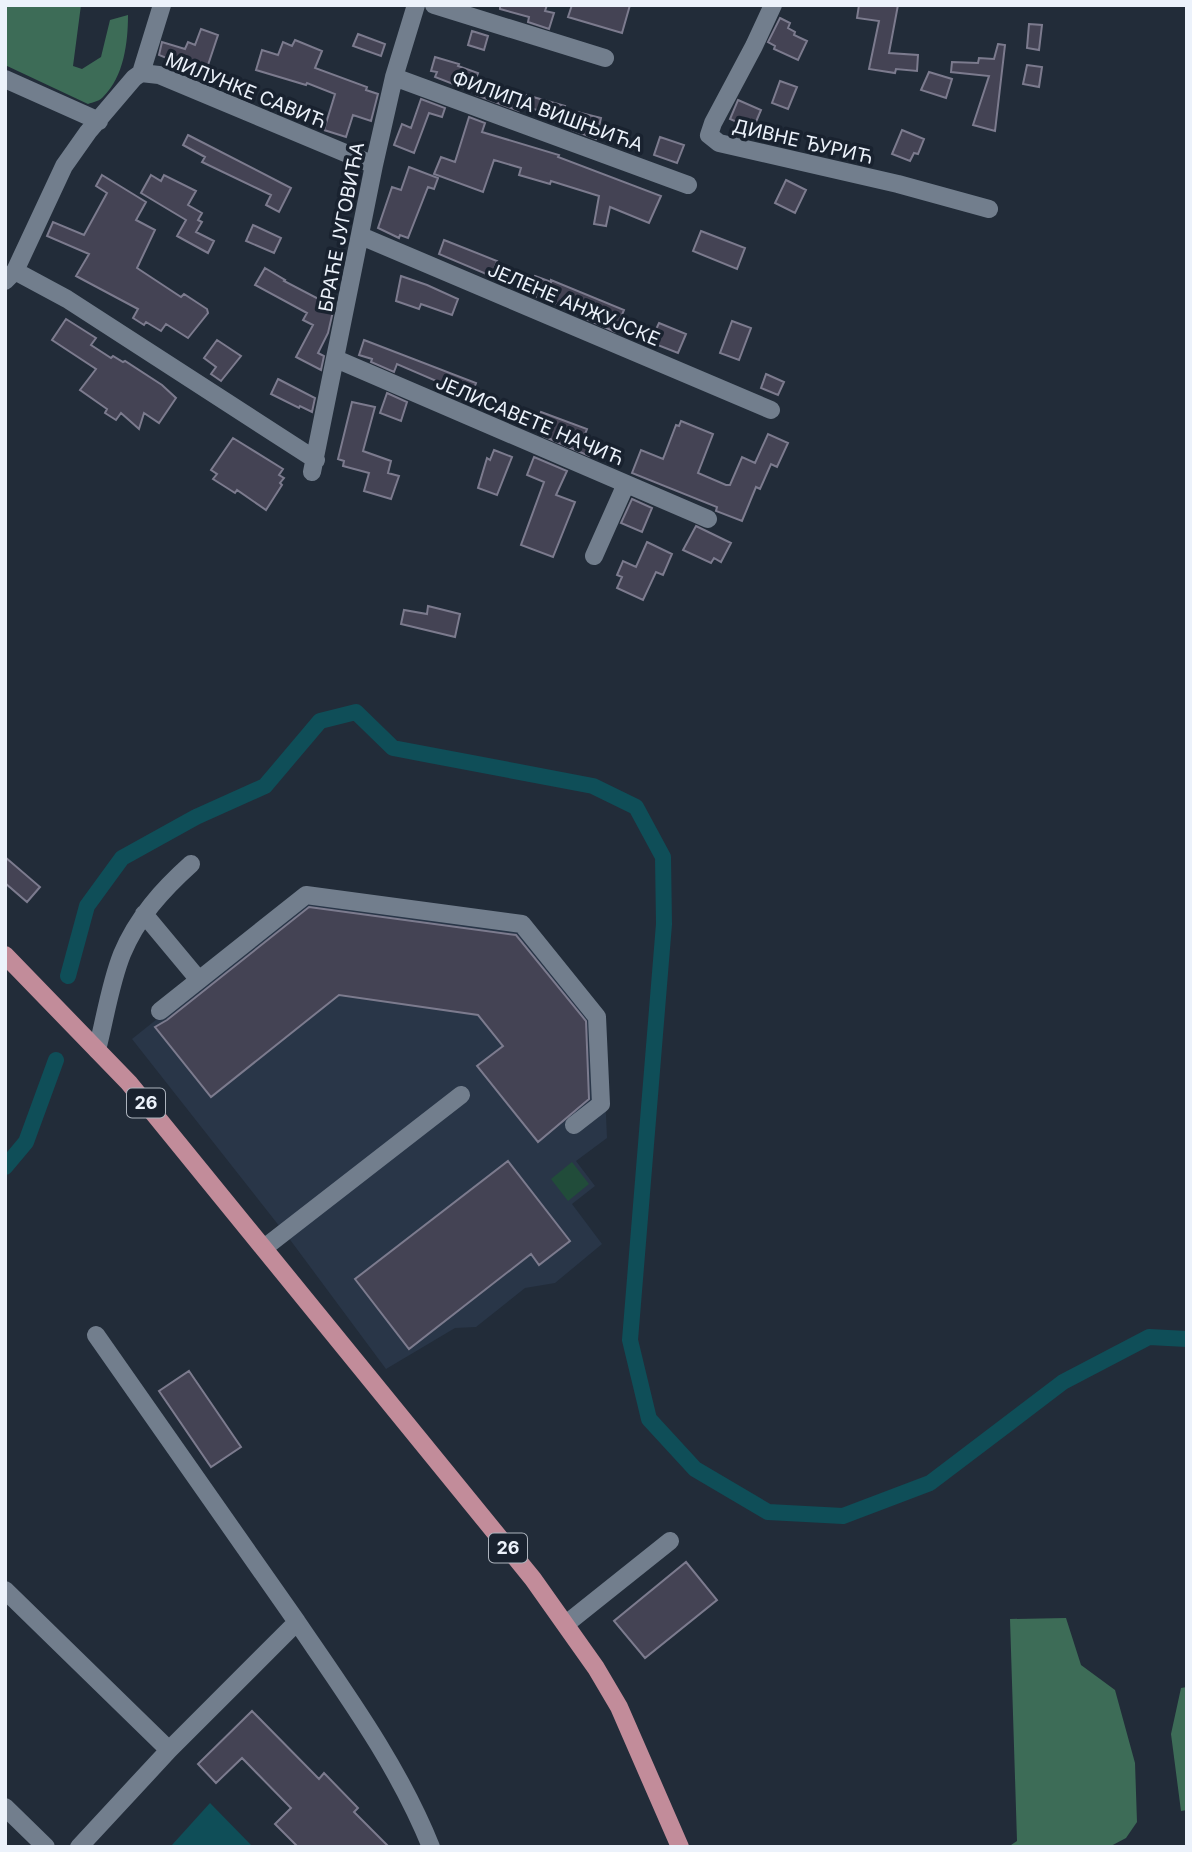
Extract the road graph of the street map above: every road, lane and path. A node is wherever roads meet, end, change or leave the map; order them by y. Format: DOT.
graph roads {
  1 [pos="162,5"];
  2 [pos="416,5"];
  3 [pos="434,5"];
  4 [pos="773,5"];
  5 [pos="606,58"];
  6 [pos="141,74"];
  7 [pos="394,78"];
  8 [pos="5,79"];
  9 [pos="99,121"];
  10 [pos="374,165"];
  11 [pos="688,185"];
  12 [pos="989,209"];
  13 [pos="361,236"];
  14 [pos="10,276"];
  15 [pos="336,359"];
  16 [pos="771,410"];
  17 [pos="626,484"];
  18 [pos="708,519"];
  19 [pos="594,556"];
  20 [pos="191,864"];
  21 [pos="144,914"];
  22 [pos="5,955"];
  23 [pos="199,979"];
  24 [pos="160,1010"];
  25 [pos="97,1049"];
  26 [pos="461,1095"];
  27 [pos="574,1125"];
  28 [pos="264,1248"];
  29 [pos="96,1335"];
  30 [pos="670,1541"];
  31 [pos="5,1590"];
  32 [pos="297,1622"];
  33 [pos="566,1624"];
  34 [pos="169,1750"];
  35 [pos="5,1807"];
  36 [pos="46,1847"];
  37 [pos="79,1847"];
  38 [pos="431,1847"];
  39 [pos="680,1847"];
  1 -- 6 [label="street, МИЛУНКЕ САВИЋ"];
  2 -- 7 [label="street, БРАЋЕ ЈУГОВИЋА"];
  3 -- 5 [label="street"];
  4 -- 12 [label="street, ДИВНЕ ЂУРИЋ"];
  6 -- 9 [label="street, МИЛУНКЕ САВИЋ"];
  6 -- 10 [label="street, МИЛУНКЕ САВИЋ"];
  7 -- 10 [label="street, БРАЋЕ ЈУГОВИЋА"];
  7 -- 11 [label="street, ФИЛИПА ВИШЊИЋА"];
  8 -- 9 [label="street"];
  9 -- 14 [label="street, МИЛУНКЕ САВИЋ"];
  10 -- 13 [label="street, БРАЋЕ ЈУГОВИЋА"];
  13 -- 15 [label="street, БРАЋЕ ЈУГОВИЋА"];
  13 -- 16 [label="street, ЈЕЛЕНЕ АНЖУЈСКЕ"];
  14 -- 15 [label="street, БРАЋЕ ЈУГОВИЋА"];
  15 -- 17 [label="street, ЈЕЛИСАВЕТЕ НАЧИЋ"];
  17 -- 18 [label="street, ЈЕЛИСАВЕТЕ НАЧИЋ"];
  17 -- 19 [label="street"];
  20 -- 21 [label="street"];
  21 -- 23 [label="street"];
  21 -- 25 [label="street"];
  22 -- 25 [label="main road, 26"];
  23 -- 24 [label="street"];
  23 -- 27 [label="street"];
  25 -- 28 [label="main road, 26"];
  26 -- 28 [label="street"];
  28 -- 33 [label="main road, 26"];
  29 -- 32 [label="street"];
  30 -- 33 [label="street"];
  31 -- 34 [label="street"];
  32 -- 34 [label="street"];
  32 -- 38 [label="street"];
  33 -- 39 [label="main road, 26"];
  34 -- 37 [label="street"];
  35 -- 36 [label="street"];
}
